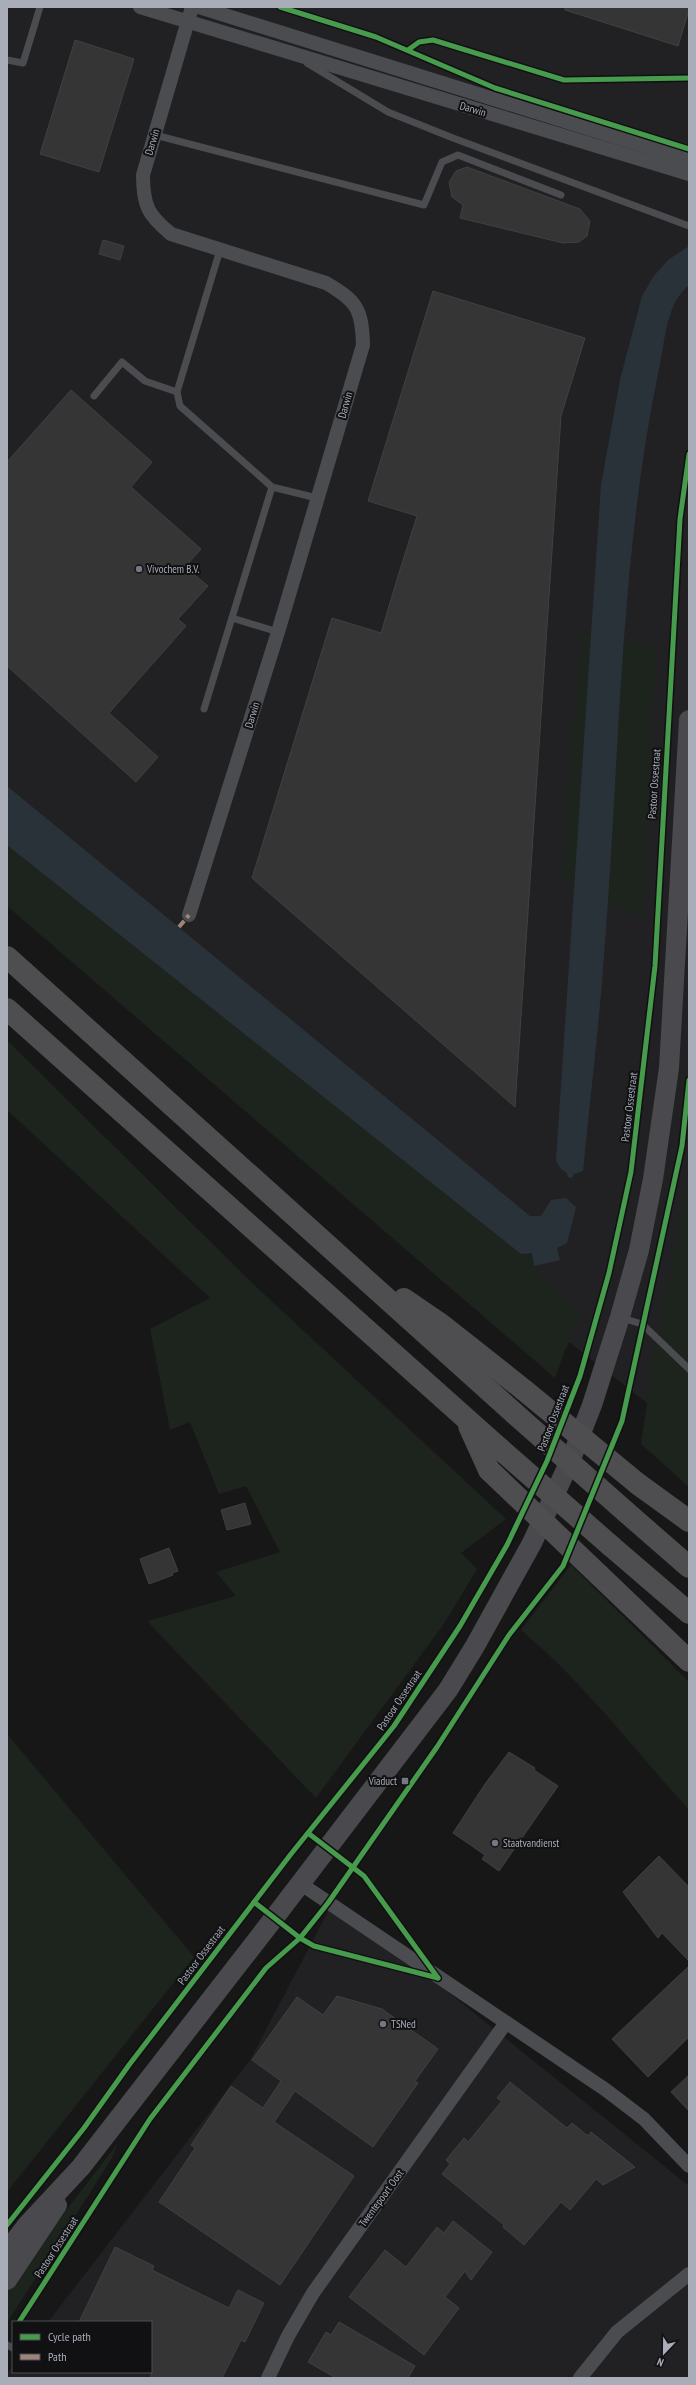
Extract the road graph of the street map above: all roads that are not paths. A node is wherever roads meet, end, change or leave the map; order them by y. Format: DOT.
graph roads {
  1 [pos="40,7"];
  2 [pos="140,7"];
  3 [pos="192,7"];
  4 [pos="199,7"];
  5 [pos="188,22"];
  6 [pos="293,54"];
  7 [pos="7,60"];
  8 [pos="155,135"];
  9 [pos="689,160"];
  10 [pos="689,174"];
  11 [pos="561,195"];
  12 [pos="689,226"];
  13 [pos="220,250"];
  14 [pos="177,392"];
  15 [pos="94,396"];
  16 [pos="272,487"];
  17 [pos="317,498"];
  18 [pos="232,618"];
  19 [pos="278,632"];
  20 [pos="204,709"];
  21 [pos="689,720"];
  22 [pos="190,915"];
  23 [pos="7,957"];
  24 [pos="7,1009"];
  25 [pos="332,1250"];
  26 [pos="620,1317"];
  27 [pos="689,1369"];
  28 [pos="465,1418"];
  29 [pos="689,1521"];
  30 [pos="689,1567"];
  31 [pos="689,1613"];
  32 [pos="689,1661"];
  33 [pos="301,1884"];
  34 [pos="505,2024"];
  35 [pos="689,2166"];
  36 [pos="81,2167"];
  37 [pos="7,2251"];
  38 [pos="689,2274"];
  39 [pos="7,2280"];
  40 [pos="268,2378"];
  41 [pos="580,2378"];
  1 -- 7 [label="lane"];
  2 -- 5 [label="street, Darwin"];
  3 -- 5 [label="street, Darwin"];
  4 -- 9 [label="street, Darwin"];
  5 -- 6 [label="street, Darwin"];
  5 -- 8 [label="street, Darwin"];
  6 -- 10 [label="street, Darwin"];
  6 -- 12 [label="lane"];
  8 -- 11 [label="lane"];
  8 -- 13 [label="street, Darwin"];
  13 -- 14 [label="lane"];
  13 -- 17 [label="street, Darwin"];
  14 -- 15 [label="lane"];
  14 -- 16 [label="lane"];
  16 -- 17 [label="lane"];
  16 -- 18 [label="lane"];
  17 -- 19 [label="street, Darwin"];
  18 -- 19 [label="lane"];
  18 -- 20 [label="lane"];
  19 -- 22 [label="street, Darwin"];
  21 -- 26 [label="main road, Pastoor Ossestraat"];
  23 -- 25 [label="highway"];
  24 -- 28 [label="highway"];
  25 -- 29 [label="highway, bridge"];
  25 -- 30 [label="highway, bridge"];
  26 -- 27 [label="lane"];
  26 -- 33 [label="main road, Pastoor Ossestraat"];
  28 -- 31 [label="highway, bridge"];
  28 -- 32 [label="highway, bridge"];
  33 -- 34 [label="street"];
  33 -- 36 [label="main road, Pastoor Ossestraat"];
  34 -- 35 [label="street"];
  34 -- 40 [label="street, Twentepoort Oost"];
  36 -- 37 [label="main road, Pastoor Ossestraat"];
  36 -- 39 [label="main road, Pastoor Ossestraat"];
  38 -- 41 [label="street"];
}
